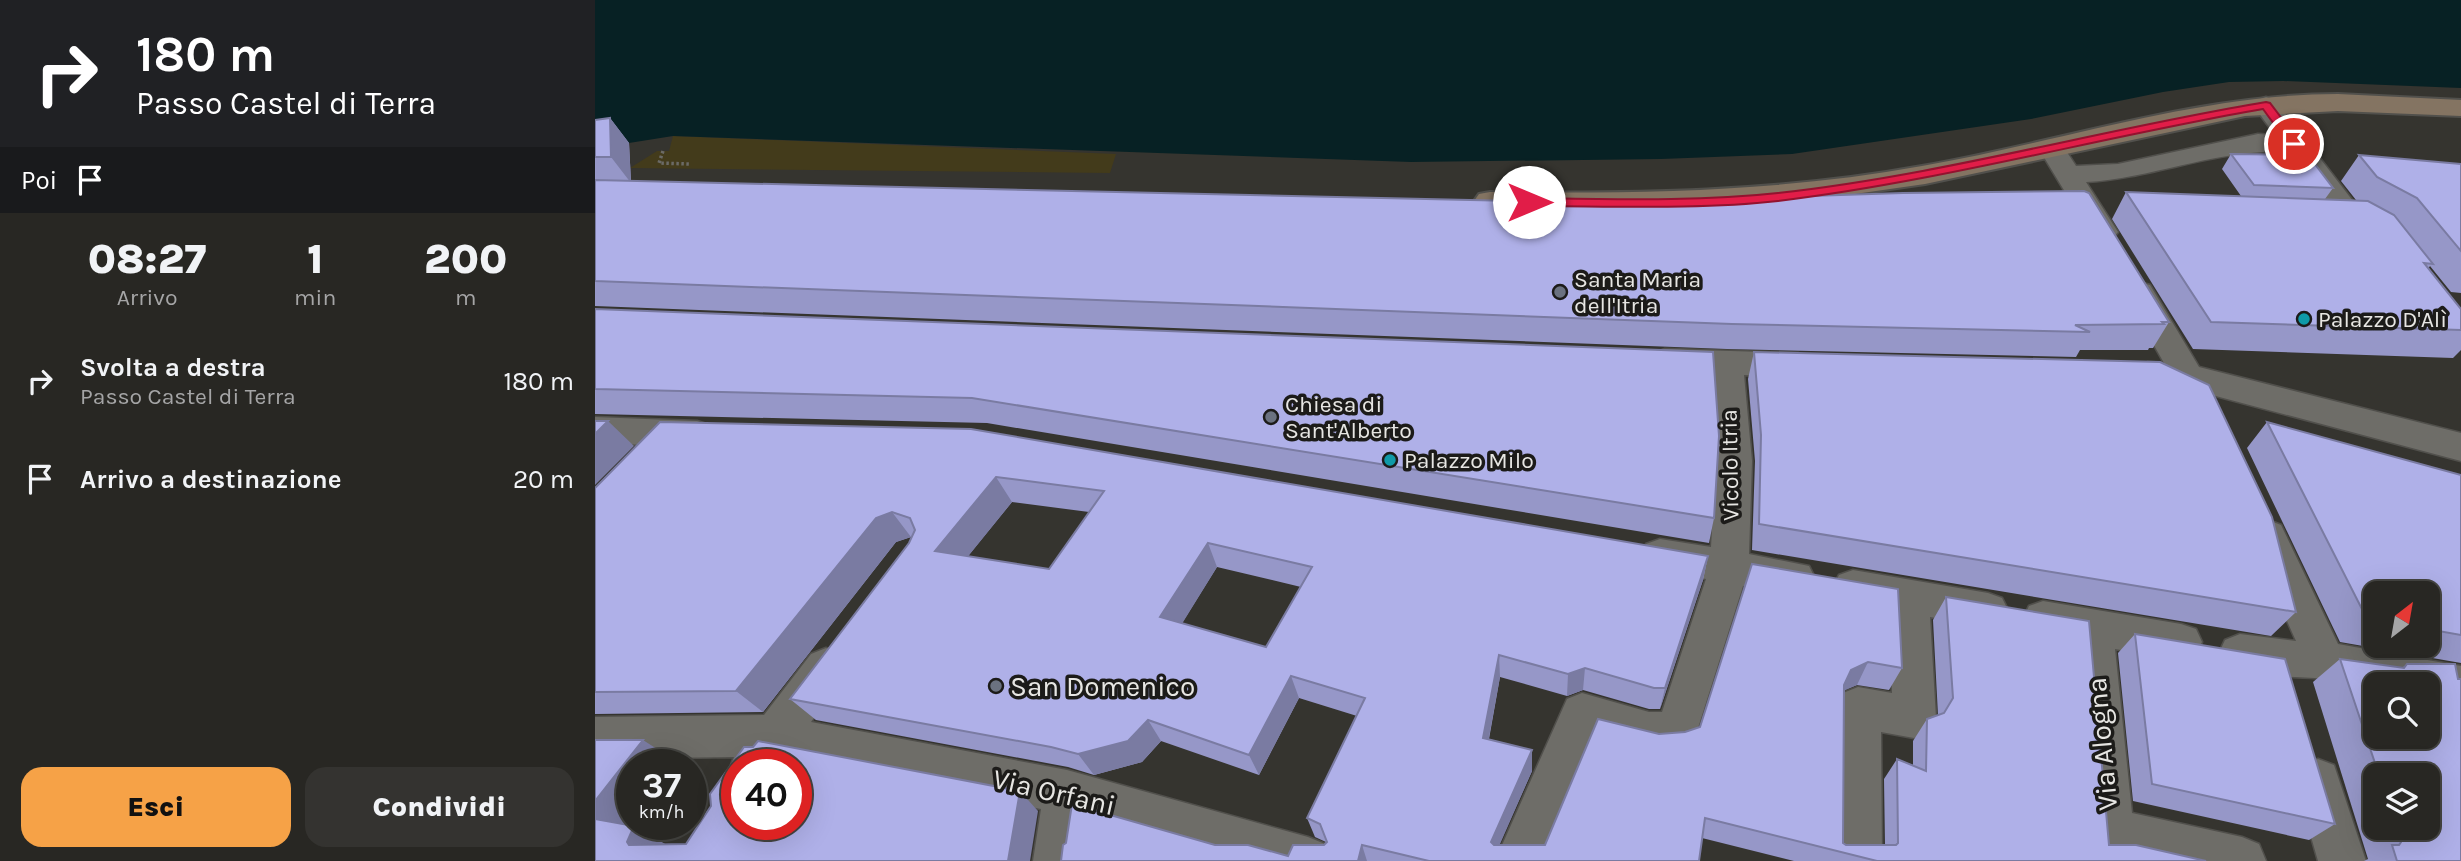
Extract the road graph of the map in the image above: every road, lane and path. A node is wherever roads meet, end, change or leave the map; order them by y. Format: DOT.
graph roads {
  1 [pos="2266,105"];
  2 [pos="2461,108"];
  3 [pos="2294,144"];
  4 [pos="2052,149"];
  5 [pos="663,151"];
  6 [pos="689,164"];
  7 [pos="2069,175"];
  8 [pos="1458,201"];
  9 [pos="2310,214"];
  10 [pos="2351,216"];
  11 [pos="2393,244"];
  12 [pos="1629,360"];
  13 [pos="1727,364"];
  14 [pos="1822,366"];
  15 [pos="2123,374"];
  16 [pos="2188,376"];
  17 [pos="2214,420"];
  18 [pos="595,430"];
  19 [pos="673,433"];
  20 [pos="735,434"];
  21 [pos="2461,447"];
  22 [pos="644,463"];
  23 [pos="2253,502"];
  24 [pos="1633,550"];
  25 [pos="1729,567"];
  26 [pos="1909,597"];
  27 [pos="2092,627"];
  28 [pos="846,640"];
  29 [pos="2325,660"];
  30 [pos="2461,685"];
  31 [pos="2294,700"];
  32 [pos="595,738"];
  33 [pos="763,749"];
  34 [pos="721,755"];
  35 [pos="812,766"];
  36 [pos="1067,792"];
  37 [pos="2111,846"];
  38 [pos="1057,861"];
  39 [pos="1308,861"];
  40 [pos="1519,861"];
  41 [pos="1858,861"];
  42 [pos="2242,861"];
  43 [pos="2342,861"];
  1 -- 2 [label="street"];
  1 -- 3 [label="street"];
  1 -- 4 [label="street"];
  3 -- 7 [label="street"];
  3 -- 10 [label="street"];
  4 -- 7 [label="street"];
  4 -- 8 [label="street"];
  5 -- 6 [label="path"];
  7 -- 16 [label="street"];
  9 -- 10 [label="street"];
  10 -- 11 [label="street"];
  12 -- 13 [label="street"];
  13 -- 14 [label="street"];
  13 -- 25 [label="street, Vicolo Itria"];
  15 -- 16 [label="street"];
  16 -- 17 [label="street"];
  16 -- 21 [label="street"];
  18 -- 19 [label="street"];
  19 -- 20 [label="street"];
  19 -- 22 [label="street"];
  23 -- 29 [label="street"];
  24 -- 25 [label="street"];
  25 -- 26 [label="street"];
  25 -- 40 [label="street, Vicolo Itria"];
  26 -- 27 [label="street"];
  26 -- 41 [label="street"];
  27 -- 31 [label="street"];
  27 -- 37 [label="street, Via Alogna"];
  28 -- 33 [label="street"];
  29 -- 30 [label="street"];
  29 -- 31 [label="street"];
  31 -- 43 [label="street"];
  32 -- 34 [label="street, Via Orfani"];
  35 -- 36 [label="street, Via Orfani"];
  36 -- 38 [label="street"];
  36 -- 39 [label="street, Via Orfani"];
  37 -- 42 [label="street"];
}
